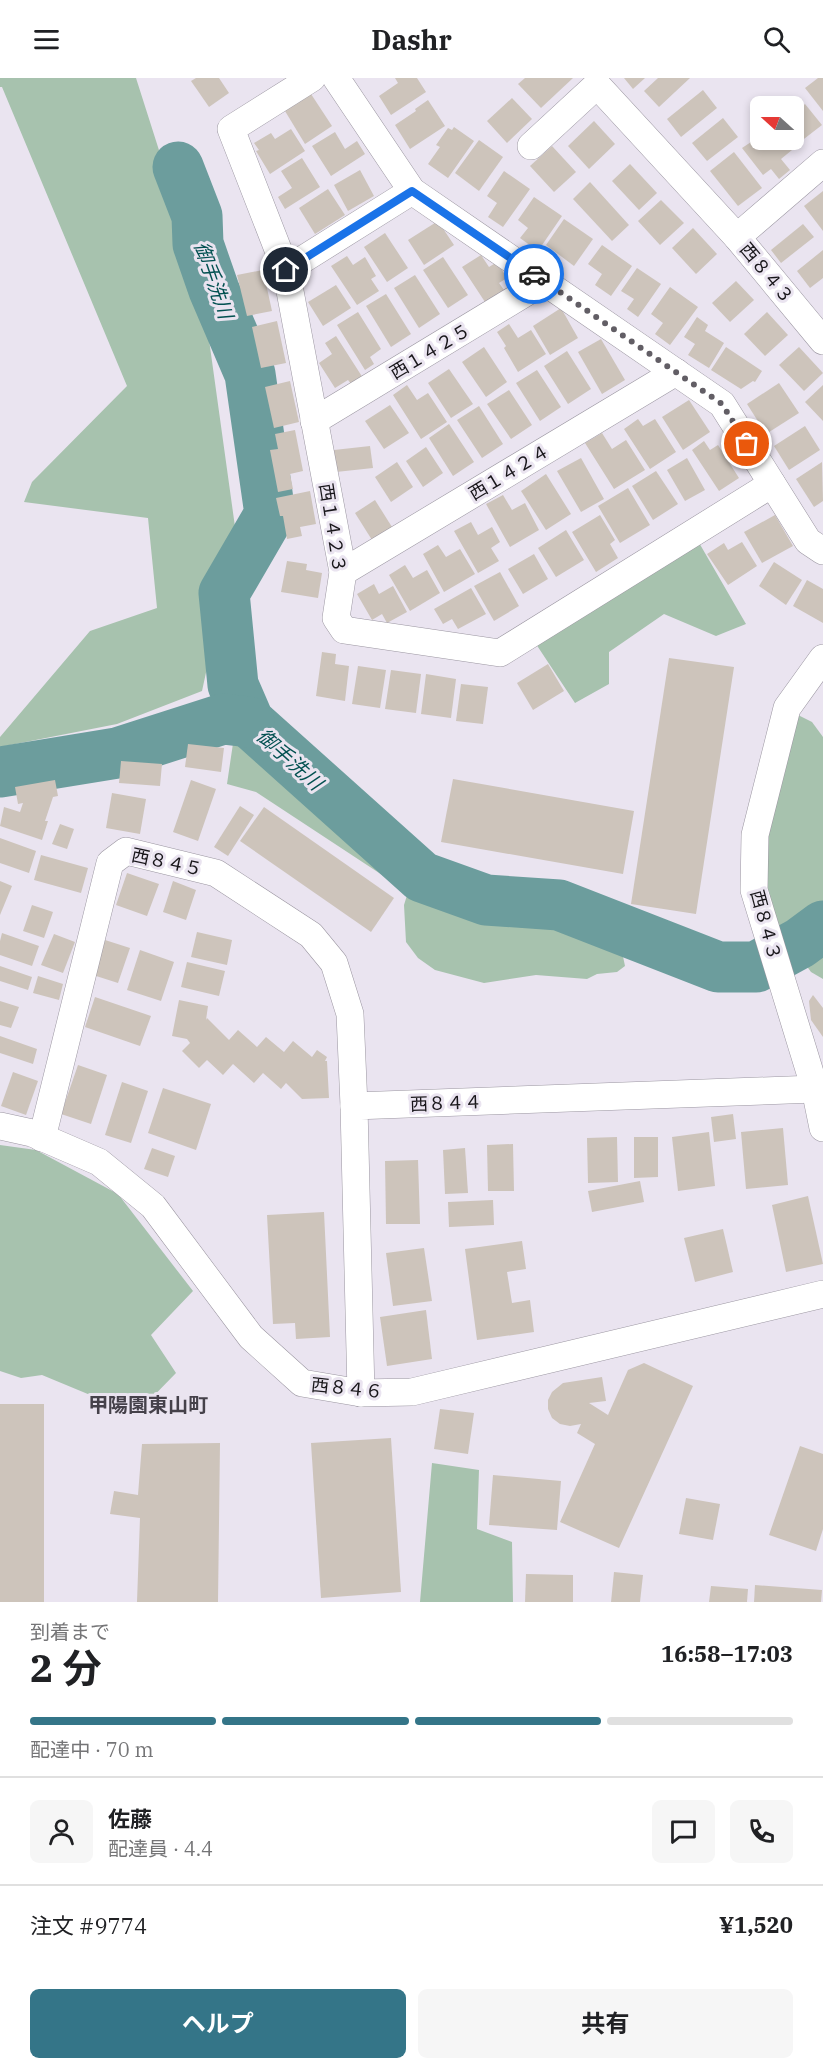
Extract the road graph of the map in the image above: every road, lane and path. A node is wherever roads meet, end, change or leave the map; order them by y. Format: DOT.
graph roads {
  1 [pos="312,78"];
  2 [pos="336,78"];
  3 [pos="531,146"];
  4 [pos="823,163"];
  5 [pos="412,191"];
  6 [pos="737,237"];
  7 [pos="286,270"];
  8 [pos="545,281"];
  9 [pos="823,341"];
  10 [pos="676,372"];
  11 [pos="314,421"];
  12 [pos="772,484"];
  13 [pos="823,551"];
  14 [pos="343,572"];
  15 [pos="823,658"];
  16 [pos="823,693"];
  17 [pos="787,708"];
  18 [pos="819,1086"];
  19 [pos="354,1106"];
  20 [pos="0,1126"];
  21 [pos="823,1128"];
  22 [pos="42,1138"];
  23 [pos="823,1294"];
  24 [pos="361,1393"];
  1 -- 7 [label="street, 西１４２３"];
  2 -- 5 [label="street"];
  3 -- 6 [label="street"];
  4 -- 6 [label="street, 西８４３"];
  5 -- 7 [label="street"];
  5 -- 8 [label="street"];
  6 -- 9 [label="street, 西８４３"];
  7 -- 11 [label="street, 西１４２３"];
  8 -- 10 [label="street"];
  8 -- 11 [label="street, 西１４２５"];
  10 -- 12 [label="street"];
  10 -- 14 [label="street, 西１４２４"];
  11 -- 14 [label="street, 西１４２３"];
  12 -- 13 [label="street"];
  12 -- 14 [label="street, 西１４２３"];
  15 -- 17 [label="street, 西８４３"];
  16 -- 17 [label="street"];
  17 -- 18 [label="street, 西８４３"];
  18 -- 19 [label="street, 西８４４"];
  18 -- 21 [label="street, 西８４３"];
  19 -- 22 [label="street, 西８４５"];
  19 -- 24 [label="street"];
  20 -- 22 [label="street, 西８４６"];
  22 -- 24 [label="street, 西８４６"];
  23 -- 24 [label="street, 西８４６"];
}
